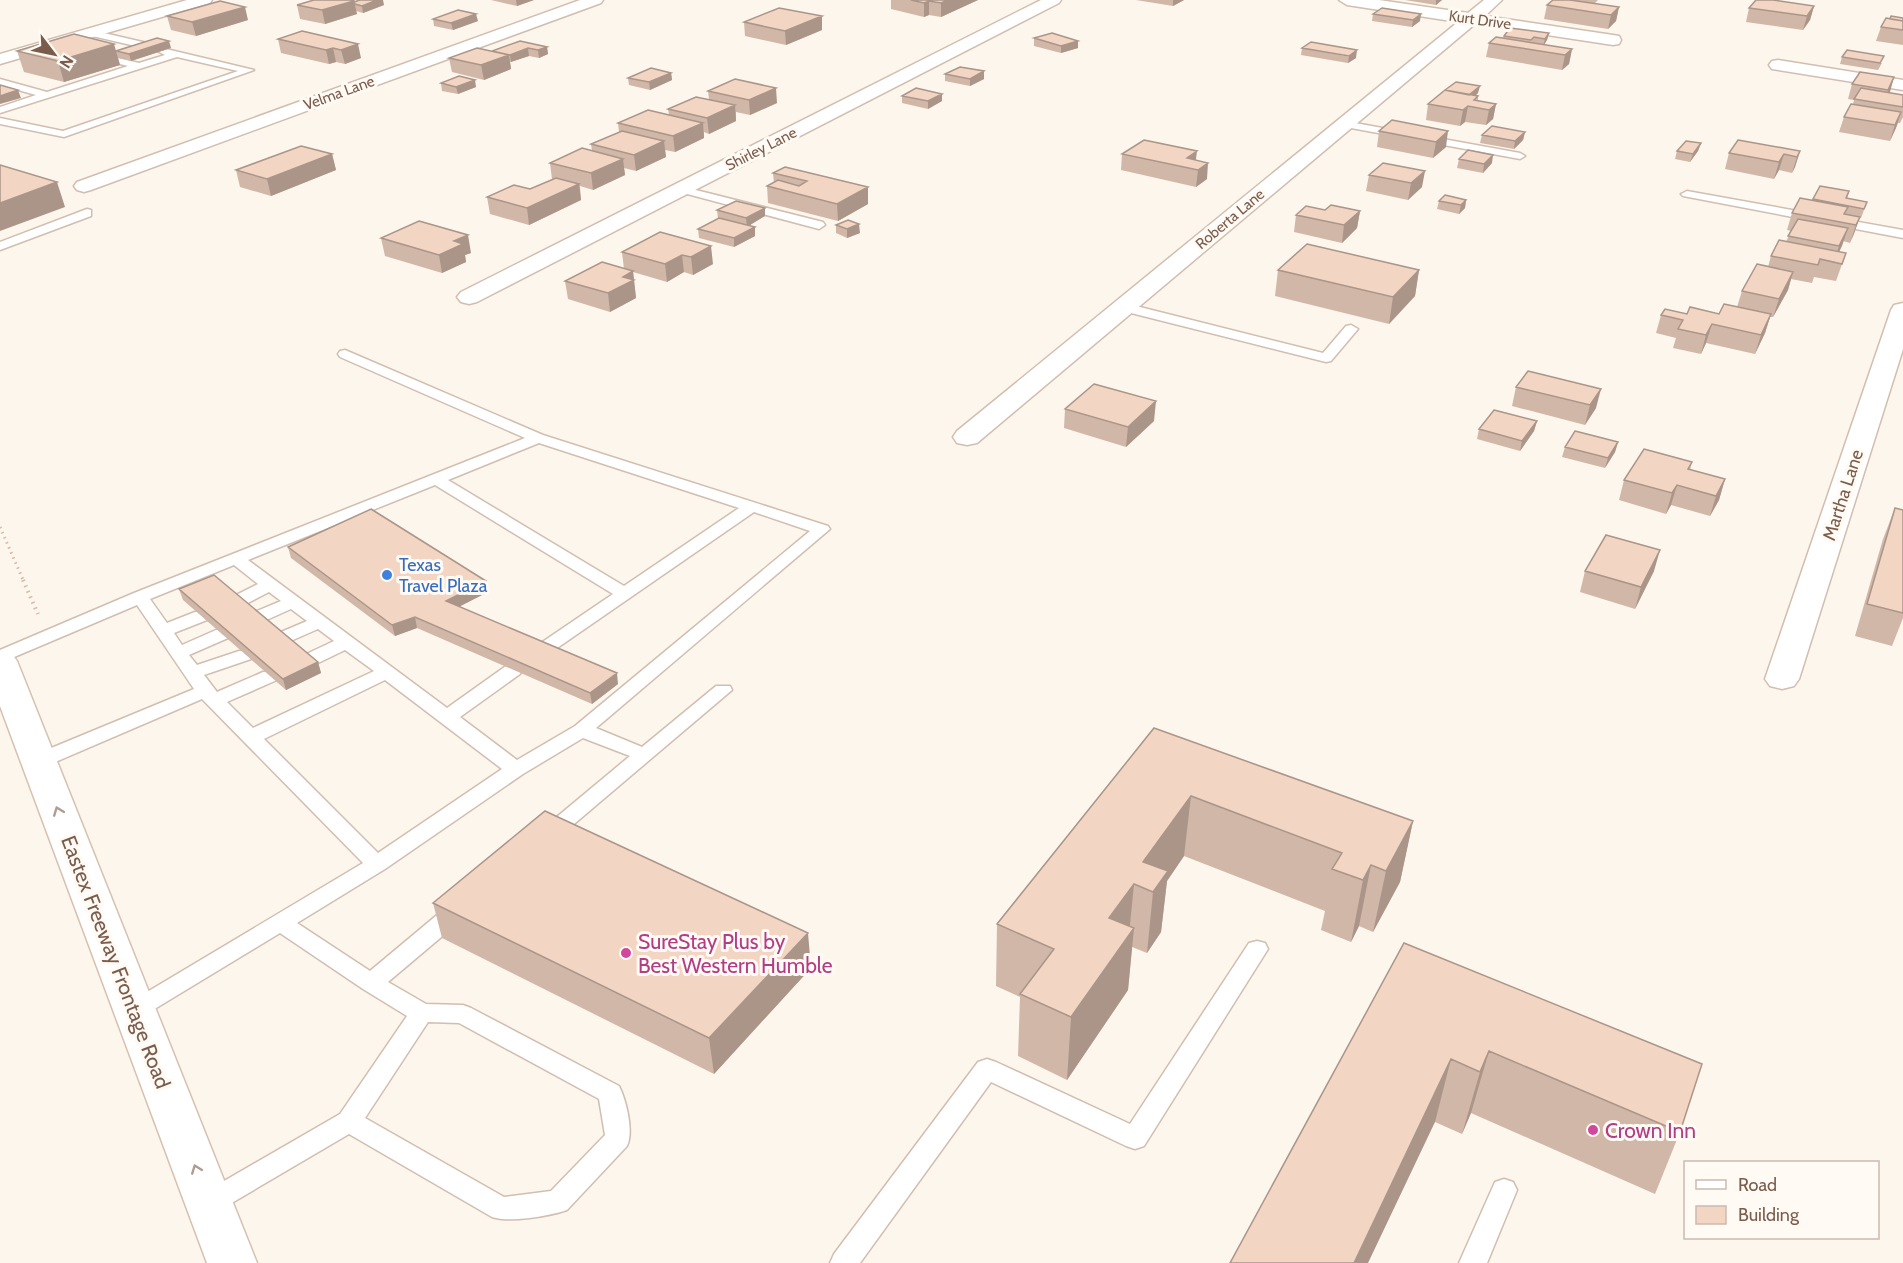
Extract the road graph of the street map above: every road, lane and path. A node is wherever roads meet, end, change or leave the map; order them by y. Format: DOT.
graph roads {
  1 [pos="204,0"];
  2 [pos="595,0"];
  3 [pos="1053,0"];
  4 [pos="1347,0"];
  5 [pos="1494,0"];
  6 [pos="1471,19"];
  7 [pos="91,33"];
  8 [pos="1613,40"];
  9 [pos="148,46"];
  10 [pos="161,55"];
  11 [pos="175,55"];
  12 [pos="0,59"];
  13 [pos="1778,65"];
  14 [pos="139,66"];
  15 [pos="1,83"];
  16 [pos="1903,85"];
  17 [pos="23,89"];
  18 [pos="7,94"];
  19 [pos="47,95"];
  20 [pos="0,110"];
  21 [pos="0,121"];
  22 [pos="1344,124"];
  23 [pos="1520,156"];
  24 [pos="84,186"];
  25 [pos="680,189"];
  26 [pos="1687,194"];
  27 [pos="87,213"];
  28 [pos="819,225"];
  29 [pos="1903,234"];
  30 [pos="0,246"];
  31 [pos="469,297"];
  32 [pos="1124,307"];
  33 [pos="1903,310"];
  34 [pos="1352,329"];
  35 [pos="345,354"];
  36 [pos="967,437"];
  37 [pos="538,438"];
  38 [pos="436,479"];
  39 [pos="752,506"];
  40 [pos="0,527"];
  41 [pos="236,559"];
  42 [pos="270,585"];
  43 [pos="625,594"];
  44 [pos="140,597"];
  45 [pos="236,602"];
  46 [pos="293,602"];
  47 [pos="201,616"];
  48 [pos="256,618"];
  49 [pos="319,622"];
  50 [pos="163,631"];
  51 [pos="222,634"];
  52 [pos="48,636"];
  53 [pos="280,639"];
  54 [pos="347,642"];
  55 [pos="541,651"];
  56 [pos="178,653"];
  57 [pos="245,655"];
  58 [pos="0,659"];
  59 [pos="307,661"];
  60 [pos="513,670"];
  61 [pos="387,672"];
  62 [pos="192,673"];
  63 [pos="270,676"];
  64 [pos="1782,679"];
  65 [pos="723,690"];
  66 [pos="210,696"];
  67 [pos="447,717"];
  68 [pos="582,730"];
  69 [pos="251,737"];
  70 [pos="645,755"];
  71 [pos="39,761"];
  72 [pos="516,768"];
  73 [pos="535,846"];
  74 [pos="377,864"];
  75 [pos="471,899"];
  76 [pos="280,923"];
  77 [pos="1257,949"];
  78 [pos="371,983"];
  79 [pos="135,1010"];
  80 [pos="422,1013"];
  81 [pos="349,1121"];
  82 [pos="1504,1190"];
  83 [pos="209,1203"];
  84 [pos="232,1263"];
  85 [pos="844,1263"];
  86 [pos="1473,1263"];
  1 -- 7 [label="street"];
  2 -- 24 [label="street, Velma Lane"];
  3 -- 25 [label="street, Shirley Lane"];
  4 -- 6 [label="street, Kurt Drive"];
  5 -- 6 [label="street, Roberta Lane"];
  6 -- 8 [label="street, Kurt Drive"];
  6 -- 22 [label="street, Roberta Lane"];
  7 -- 9 [label="lane"];
  7 -- 12 [label="street"];
  9 -- 10 [label="lane"];
  9 -- 11 [label="lane"];
  9 -- 14 [label="lane"];
  10 -- 11 [label="lane"];
  10 -- 14 [label="lane"];
  11 -- 21 [label="lane"];
  13 -- 16 [label="street"];
  14 -- 19 [label="lane"];
  15 -- 17 [label="lane"];
  17 -- 18 [label="lane"];
  17 -- 19 [label="lane"];
  19 -- 20 [label="lane"];
  22 -- 23 [label="lane"];
  22 -- 32 [label="street, Roberta Lane"];
  25 -- 28 [label="lane"];
  25 -- 31 [label="street, Shirley Lane"];
  26 -- 29 [label="lane"];
  27 -- 30 [label="lane"];
  32 -- 34 [label="lane"];
  32 -- 36 [label="street, Roberta Lane"];
  33 -- 64 [label="street, Martha Lane"];
  35 -- 37 [label="lane"];
  37 -- 38 [label="lane"];
  37 -- 39 [label="lane"];
  38 -- 41 [label="lane"];
  38 -- 43 [label="lane"];
  39 -- 43 [label="lane"];
  39 -- 68 [label="lane"];
  40 -- 52 [label="path"];
  41 -- 42 [label="lane"];
  41 -- 44 [label="lane"];
  42 -- 45 [label="lane"];
  42 -- 46 [label="lane"];
  43 -- 55 [label="lane"];
  44 -- 50 [label="lane"];
  44 -- 52 [label="lane"];
  46 -- 48 [label="lane"];
  46 -- 49 [label="lane"];
  47 -- 50 [label="lane"];
  49 -- 53 [label="lane"];
  49 -- 54 [label="lane"];
  50 -- 56 [label="lane"];
  51 -- 56 [label="lane"];
  52 -- 58 [label="lane"];
  54 -- 59 [label="lane"];
  54 -- 61 [label="lane"];
  56 -- 62 [label="lane"];
  57 -- 62 [label="lane"];
  58 -- 71 [label="street, Eastex Freeway Frontage Road"];
  60 -- 67 [label="lane"];
  61 -- 67 [label="lane"];
  61 -- 69 [label="lane"];
  62 -- 66 [label="lane"];
  63 -- 66 [label="lane"];
  65 -- 70 [label="lane"];
  66 -- 69 [label="lane"];
  66 -- 71 [label="lane"];
  67 -- 72 [label="lane"];
  68 -- 70 [label="lane"];
  68 -- 72 [label="lane"];
  69 -- 74 [label="lane"];
  70 -- 73 [label="lane"];
  79 -- 71 [label="street, Eastex Freeway Frontage Road, one-way"];
  72 -- 74 [label="lane"];
  74 -- 76 [label="lane"];
  75 -- 78 [label="lane"];
  76 -- 78 [label="lane"];
  76 -- 79 [label="lane"];
  77 -- 85 [label="lane"];
  78 -- 80 [label="lane"];
  83 -- 79 [label="street, Eastex Freeway Frontage Road, one-way"];
  80 -- 81 [label="lane"];
  80 -- 81 [label="lane"];
  81 -- 83 [label="lane"];
  82 -- 86 [label="lane"];
  83 -- 84 [label="street, Eastex Freeway Frontage Road"];
}
